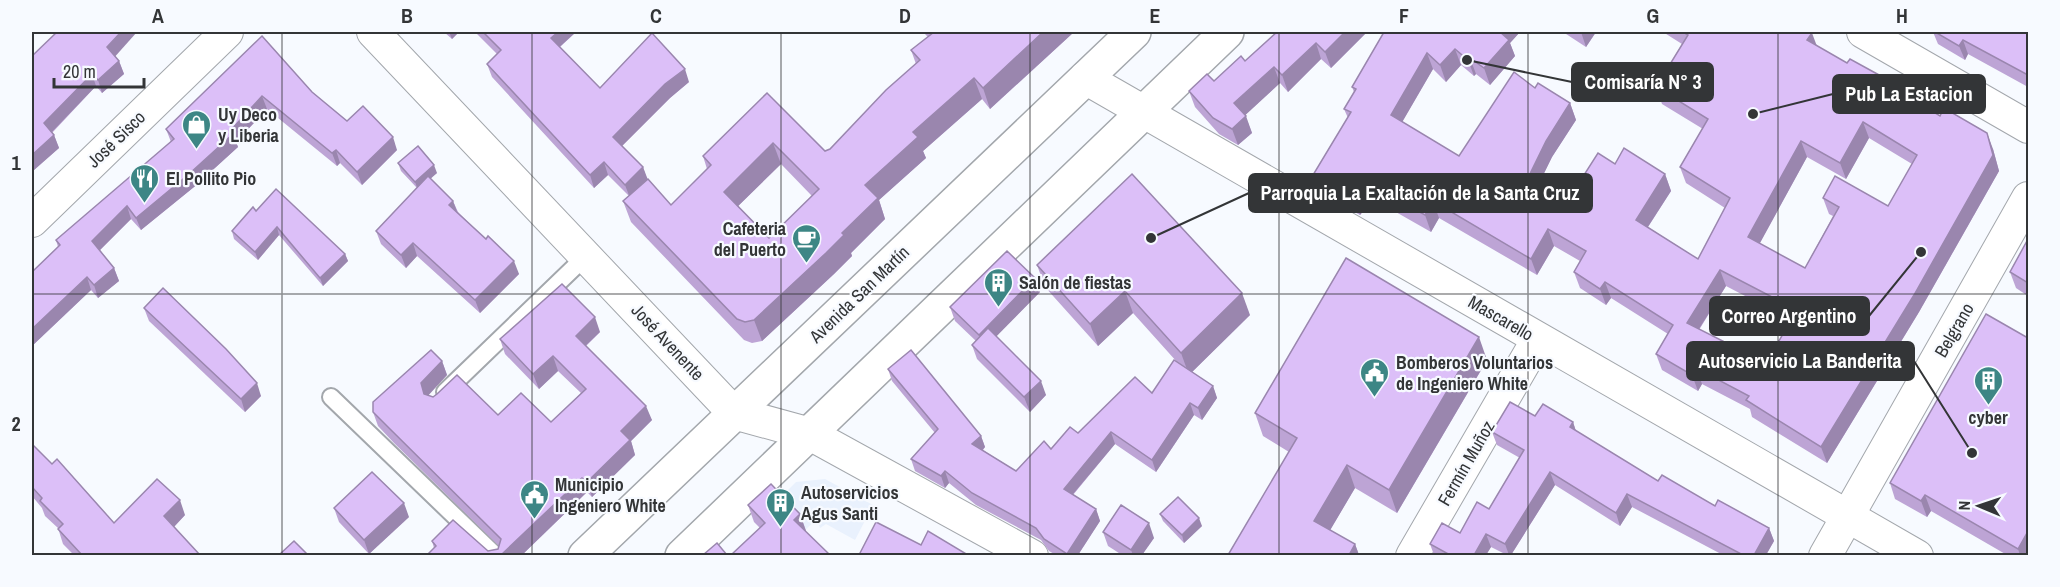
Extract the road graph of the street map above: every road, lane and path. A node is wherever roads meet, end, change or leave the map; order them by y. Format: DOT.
graph roads {
  1 [pos="227,32"];
  2 [pos="373,32"];
  3 [pos="1134,32"];
  4 [pos="1227,32"];
  5 [pos="1863,32"];
  6 [pos="1085,78"];
  7 [pos="1143,112"];
  8 [pos="2028,127"];
  9 [pos="2028,198"];
  10 [pos="32,222"];
  11 [pos="587,255"];
  12 [pos="1538,339"];
  13 [pos="331,397"];
  14 [pos="436,401"];
  15 [pos="734,413"];
  16 [pos="810,434"];
  17 [pos="1848,516"];
  18 [pos="496,555"];
  19 [pos="585,555"];
  20 [pos="682,555"];
  21 [pos="1032,555"];
  22 [pos="1412,555"];
  23 [pos="1825,555"];
  24 [pos="1917,555"];
  1 -- 10 [label="street, José Sisco"];
  2 -- 11 [label="street, José Avenente"];
  3 -- 6 [label="main road, Avenida San Martín"];
  4 -- 7 [label="main road"];
  5 -- 8 [label="street"];
  6 -- 7 [label="street, Mascarello"];
  6 -- 15 [label="main road, Avenida San Martín"];
  7 -- 12 [label="street, Mascarello"];
  7 -- 16 [label="main road"];
  9 -- 17 [label="street, Belgrano"];
  11 -- 14 [label="lane"];
  11 -- 15 [label="street, José Avenente"];
  12 -- 17 [label="street, Mascarello"];
  12 -- 22 [label="street, Fermín Muñoz"];
  13 -- 18 [label="lane"];
  15 -- 16 [label="street"];
  15 -- 19 [label="main road, Avenida San Martín"];
  16 -- 20 [label="main road"];
  16 -- 21 [label="street"];
  17 -- 23 [label="street, Belgrano"];
  17 -- 24 [label="street, Mascarello"];
}
